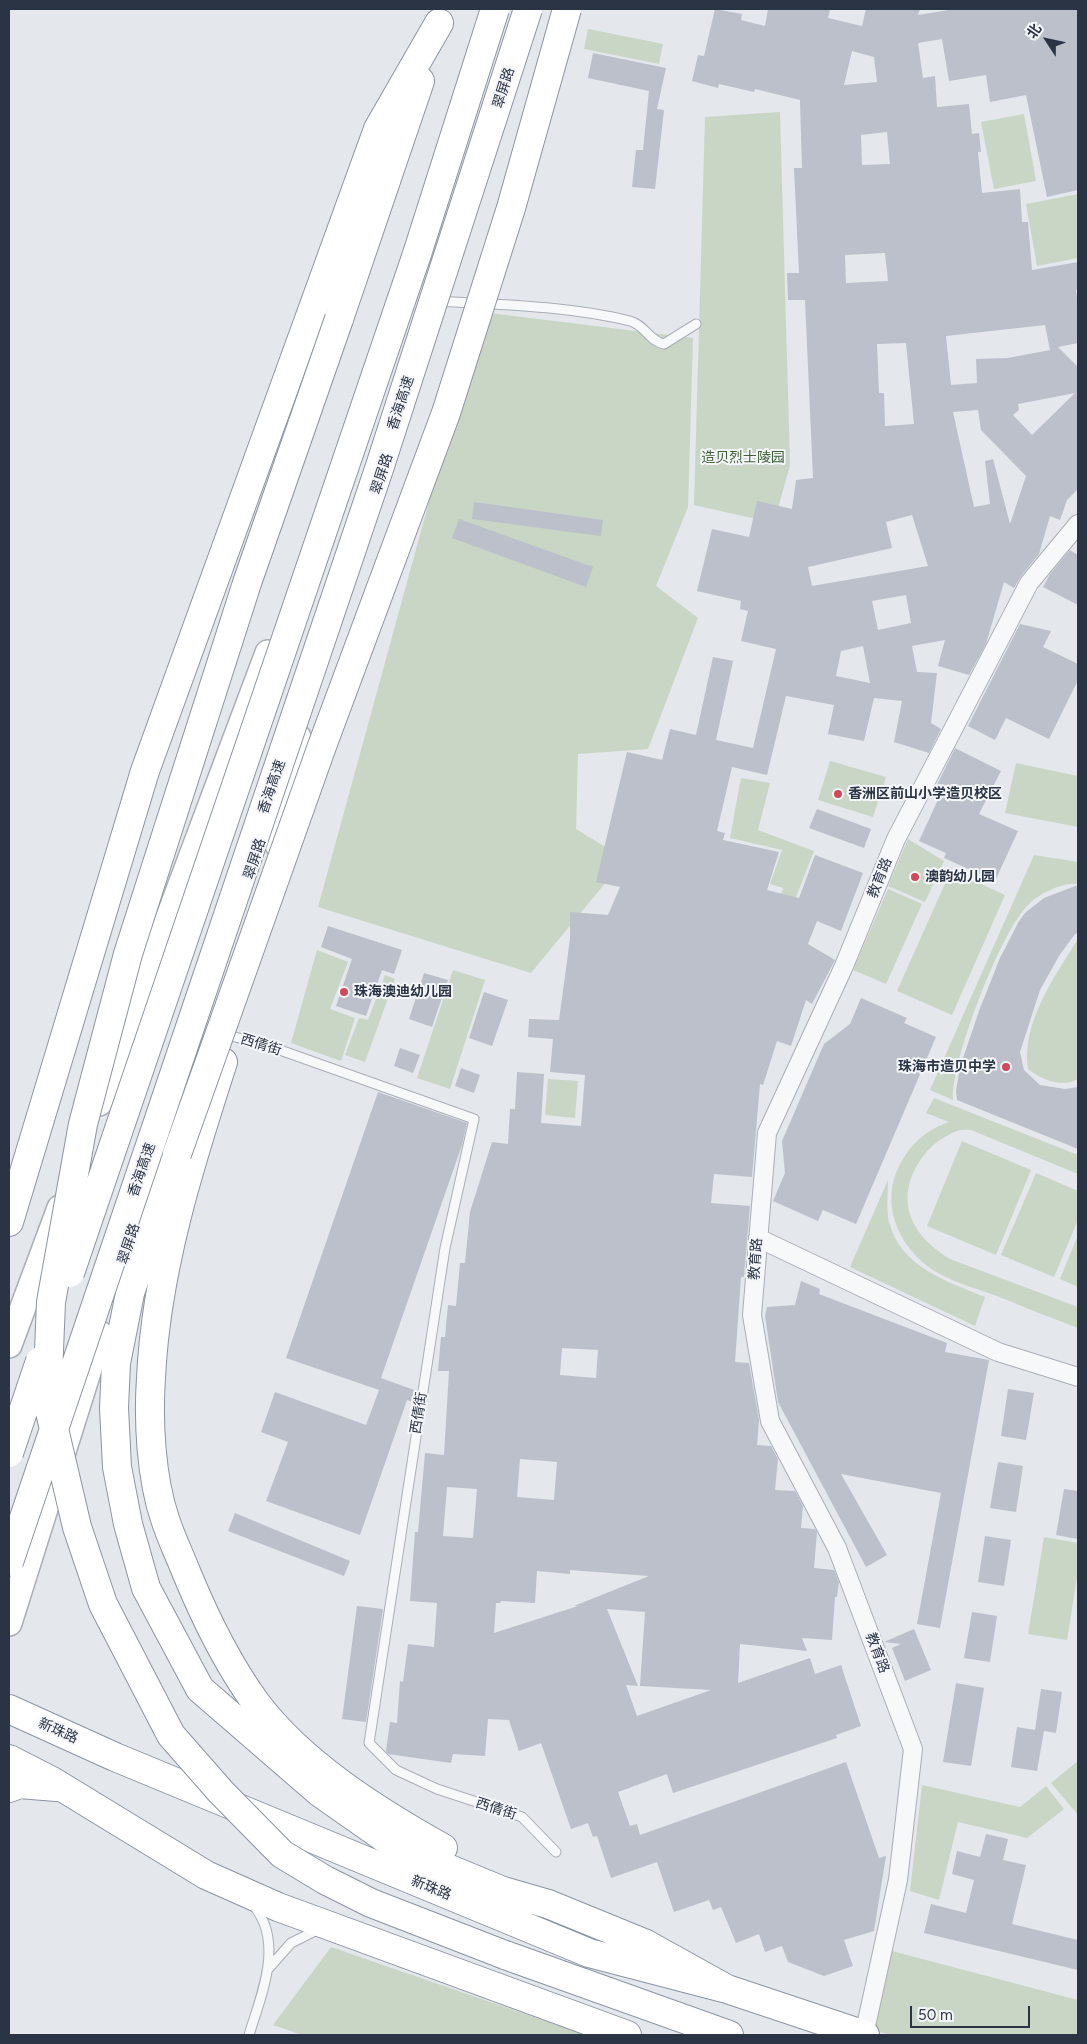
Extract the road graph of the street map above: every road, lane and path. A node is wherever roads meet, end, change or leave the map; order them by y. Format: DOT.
graph roads {
  1 [pos="483,9"];
  2 [pos="494,9"];
  3 [pos="527,9"];
  4 [pos="567,9"];
  5 [pos="442,16"];
  6 [pos="439,301"];
  7 [pos="696,324"];
  8 [pos="1078,524"];
  9 [pos="300,720"];
  10 [pos="260,948"];
  11 [pos="231,1036"];
  12 [pos="9,1222"];
  13 [pos="758,1238"];
  14 [pos="9,1345"];
  15 [pos="1078,1377"];
  16 [pos="9,1453"];
  17 [pos="9,1562"];
  18 [pos="9,1623"];
  19 [pos="9,1709"];
  20 [pos="9,1759"];
  21 [pos="62,1787"];
  22 [pos="9,1788"];
  23 [pos="556,1852"];
  24 [pos="241,1890"];
  25 [pos="548,1904"];
  26 [pos="327,1925"];
  27 [pos="269,1968"];
  28 [pos="727,1989"];
  29 [pos="249,2035"];
  30 [pos="627,2035"];
  31 [pos="729,2035"];
  32 [pos="865,2035"];
  1 -- 14 [label="main road"];
  2 -- 16 [label="highway, bridge"];
  3 -- 6 [label="main road, 翠屏路"];
  3 -- 17 [label="highway, 香海高速, bridge"];
  4 -- 25 [label="highway, bridge"];
  5 -- 12 [label="highway"];
  5 -- 31 [label="highway, bridge"];
  6 -- 7 [label="lane"];
  6 -- 9 [label="main road, 翠屏路"];
  8 -- 13 [label="street, 教育路"];
  9 -- 10 [label="main road"];
  9 -- 18 [label="main road, 翠屏路"];
  10 -- 11 [label="highway"];
  11 -- 23 [label="lane, 西倩街"];
  11 -- 25 [label="highway"];
  13 -- 15 [label="street"];
  13 -- 32 [label="street, 教育路"];
  19 -- 28 [label="highway, 新珠路"];
  20 -- 21 [label="highway"];
  21 -- 22 [label="highway"];
  21 -- 24 [label="highway"];
  24 -- 26 [label="highway"];
  24 -- 27 [label="lane"];
  25 -- 28 [label="highway"];
  26 -- 27 [label="lane"];
  26 -- 30 [label="highway"];
  27 -- 29 [label="lane"];
  28 -- 32 [label="highway, 新珠路"];
}
